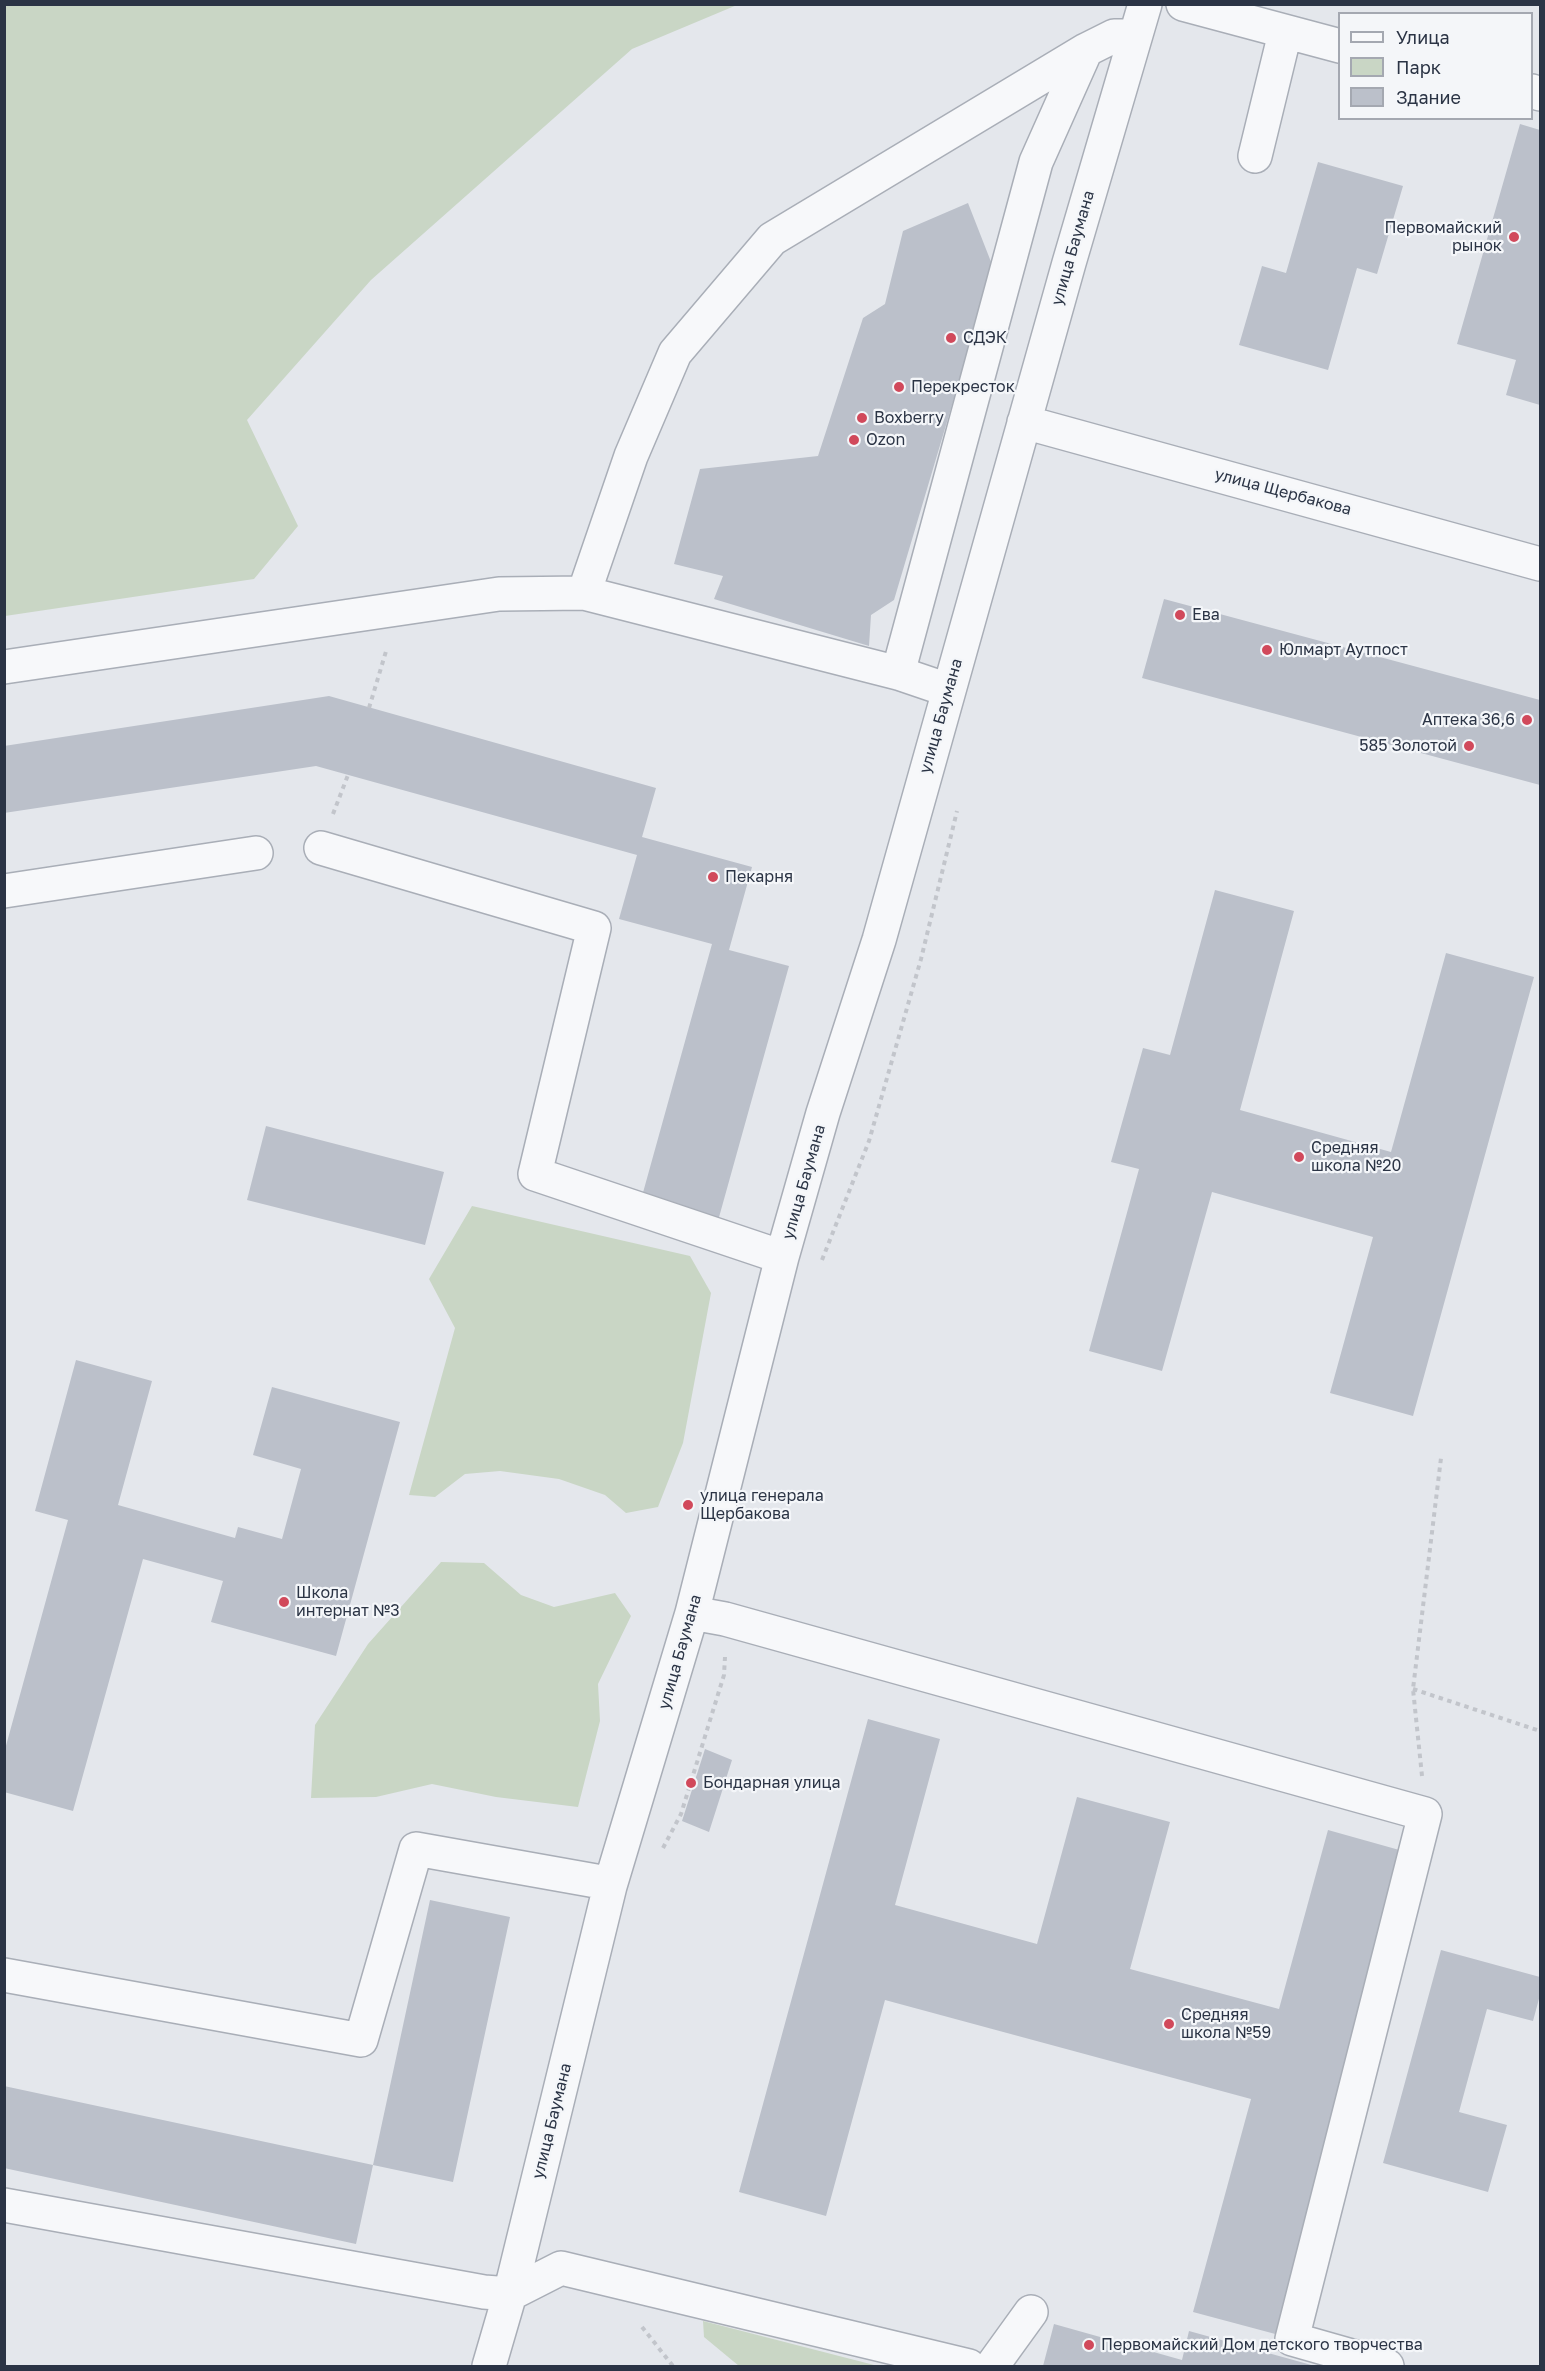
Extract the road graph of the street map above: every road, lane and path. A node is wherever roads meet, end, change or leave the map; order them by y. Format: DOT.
graph roads {
  1 [pos="1144,4"];
  2 [pos="1183,4"];
  3 [pos="1285,33"];
  4 [pos="1135,36"];
  5 [pos="1338,46"];
  6 [pos="1086,50"];
  7 [pos="1255,156"];
  8 [pos="1024,422"];
  9 [pos="1540,564"];
  10 [pos="584,593"];
  11 [pos="399,608"];
  12 [pos="4,667"];
  13 [pos="898,673"];
  14 [pos="948,690"];
  15 [pos="369,708"];
  16 [pos="959,800"];
  17 [pos="321,848"];
  18 [pos="255,853"];
  19 [pos="4,891"];
  20 [pos="783,1257"];
  21 [pos="820,1265"];
  22 [pos="1441,1458"];
  23 [pos="692,1613"];
  24 [pos="725,1619"];
  25 [pos="1413,1689"];
  26 [pos="1540,1731"];
  27 [pos="1425,1814"];
  28 [pos="659,1853"];
  29 [pos="610,1886"];
  30 [pos="4,1975"];
  31 [pos="4,2205"];
  32 [pos="510,2294"];
  33 [pos="1031,2312"];
  34 [pos="489,2367"];
  35 [pos="969,2367"];
  36 [pos="992,2367"];
  37 [pos="1387,2367"];
  1 -- 4 [label="street, улица Баумана"];
  2 -- 3 [label="street"];
  3 -- 5 [label="street"];
  3 -- 7 [label="street"];
  4 -- 6 [label="street"];
  4 -- 8 [label="street, улица Баумана"];
  6 -- 10 [label="street"];
  6 -- 13 [label="street"];
  8 -- 9 [label="street, улица Щербакова"];
  8 -- 14 [label="street, улица Баумана"];
  10 -- 11 [label="street"];
  10 -- 13 [label="street"];
  11 -- 12 [label="street"];
  11 -- 15 [label="path"];
  13 -- 14 [label="street"];
  14 -- 20 [label="street, улица Баумана"];
  16 -- 21 [label="path"];
  17 -- 20 [label="street"];
  18 -- 19 [label="street"];
  20 -- 23 [label="street, улица Баумана"];
  22 -- 25 [label="path"];
  23 -- 24 [label="street"];
  23 -- 29 [label="street, улица Баумана"];
  24 -- 27 [label="street"];
  24 -- 28 [label="path"];
  25 -- 26 [label="path"];
  25 -- 27 [label="path"];
  27 -- 37 [label="street"];
  29 -- 30 [label="street"];
  29 -- 32 [label="street, улица Баумана"];
  31 -- 32 [label="street"];
  32 -- 34 [label="street, улица Баумана"];
  32 -- 35 [label="street"];
  33 -- 36 [label="street"];
}
